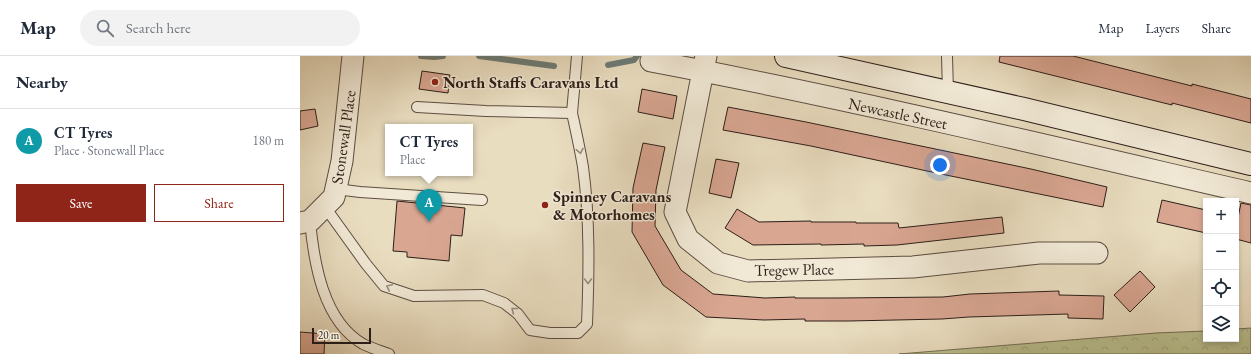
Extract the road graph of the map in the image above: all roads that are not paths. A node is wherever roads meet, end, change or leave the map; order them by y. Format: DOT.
graph roads {
  1 [pos="353,56"];
  2 [pos="577,56"];
  3 [pos="786,56"];
  4 [pos="946,56"];
  5 [pos="651,61"];
  6 [pos="835,61"];
  7 [pos="704,63"];
  8 [pos="948,92"];
  9 [pos="417,107"];
  10 [pos="572,113"];
  11 [pos="1151,140"];
  12 [pos="1251,164"];
  13 [pos="1143,168"];
  14 [pos="336,189"];
  15 [pos="1251,193"];
  16 [pos="482,200"];
  17 [pos="312,217"];
  18 [pos="1097,253"];
  19 [pos="389,354"];
  1 -- 14 [label="street, Stonewall Place"];
  2 -- 10 [label="lane"];
  3 -- 6 [label="main road, Newcastle Street"];
  4 -- 8 [label="lane"];
  5 -- 7 [label="street, Newcastle Street"];
  6 -- 8 [label="main road, Newcastle Street"];
  7 -- 13 [label="street, Newcastle Street"];
  7 -- 18 [label="street, Tregew Place"];
  8 -- 11 [label="main road, Newcastle Street"];
  9 -- 10 [label="lane"];
  10 -- 17 [label="lane, one-way"];
  11 -- 12 [label="main road, Newcastle Street"];
  11 -- 13 [label="street"];
  13 -- 15 [label="street, Newcastle Street"];
  14 -- 16 [label="lane"];
  14 -- 17 [label="street, Stonewall Place"];
  17 -- 19 [label="lane"];
}
